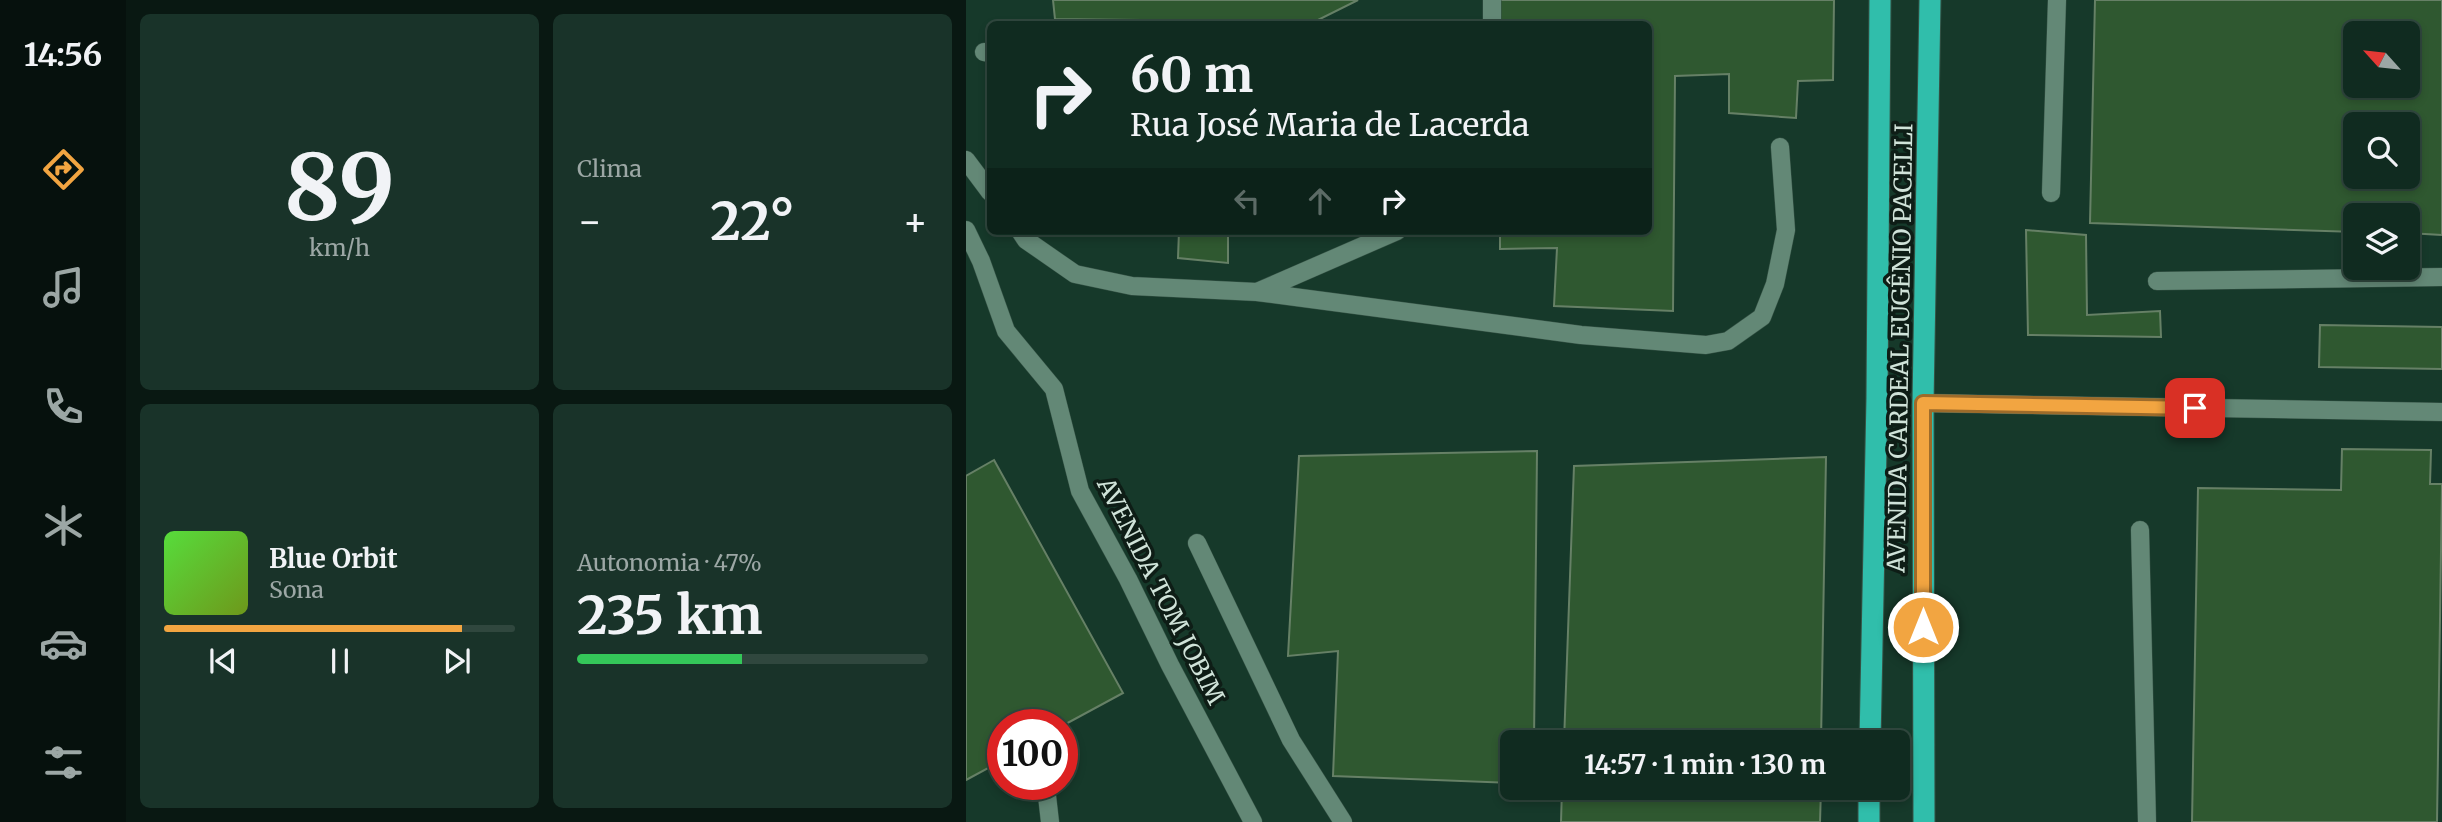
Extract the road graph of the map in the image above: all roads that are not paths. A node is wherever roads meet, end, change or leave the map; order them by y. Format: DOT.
graph roads {
  1 [pos="1492,0"];
  2 [pos="1880,0"];
  3 [pos="1930,0"];
  4 [pos="2057,0"];
  5 [pos="1492,21"];
  6 [pos="1780,147"];
  7 [pos="966,160"];
  8 [pos="987,188"];
  9 [pos="2052,193"];
  10 [pos="966,230"];
  11 [pos="1023,235"];
  12 [pos="1388,235"];
  13 [pos="2442,277"];
  14 [pos="2157,281"];
  15 [pos="1257,292"];
  16 [pos="1923,403"];
  17 [pos="2442,412"];
  18 [pos="2140,530"];
  19 [pos="1197,543"];
  20 [pos="1870,730"];
  21 [pos="1047,800"];
  22 [pos="1870,800"];
  23 [pos="1050,822"];
  24 [pos="1253,822"];
  25 [pos="1343,822"];
  26 [pos="1869,822"];
  27 [pos="1924,822"];
  28 [pos="2147,822"];
  1 -- 5 [label="street"];
  2 -- 20 [label="highway"];
  3 -- 16 [label="highway, AVENIDA CARDEAL EUGÊNIO PACELLI"];
  4 -- 9 [label="street"];
  6 -- 15 [label="street"];
  7 -- 8 [label="street"];
  10 -- 24 [label="street, AVENIDA TOM JOBIM"];
  11 -- 15 [label="street"];
  12 -- 15 [label="street"];
  13 -- 14 [label="street"];
  16 -- 17 [label="street"];
  16 -- 27 [label="highway, AVENIDA CARDEAL EUGÊNIO PACELLI"];
  18 -- 28 [label="street"];
  19 -- 25 [label="street"];
  21 -- 23 [label="street"];
  22 -- 26 [label="highway"];
}
